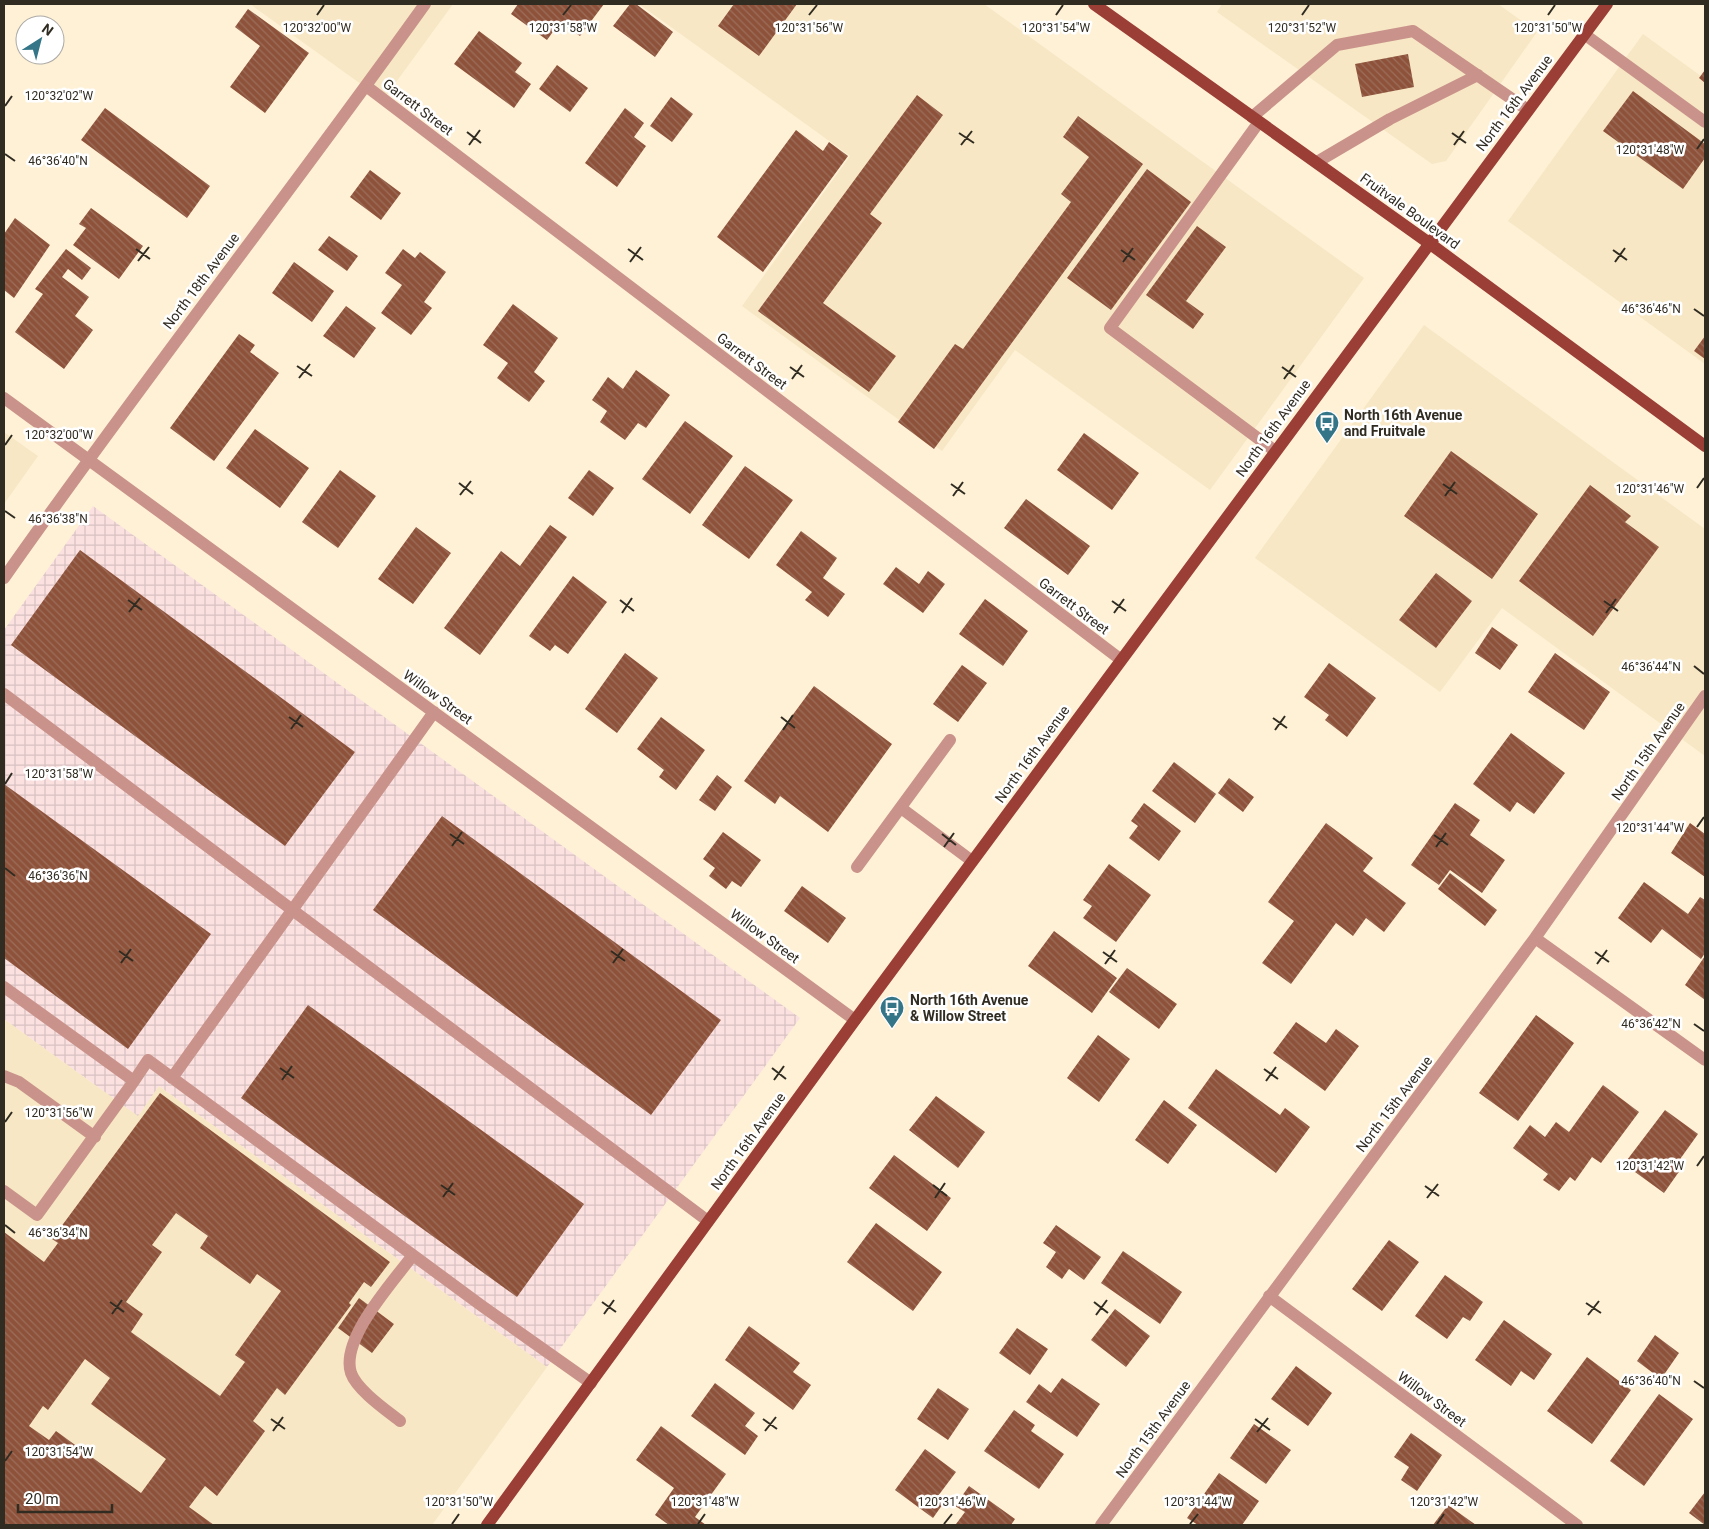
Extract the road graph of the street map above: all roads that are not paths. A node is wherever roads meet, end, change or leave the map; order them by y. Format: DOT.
graph roads {
  1 [pos="424,4"];
  2 [pos="1094,4"];
  3 [pos="1607,4"];
  4 [pos="1584,34"];
  5 [pos="1478,75"];
  6 [pos="366,86"];
  7 [pos="1528,110"];
  8 [pos="1256,119"];
  9 [pos="1705,122"];
  10 [pos="1317,162"];
  11 [pos="1429,243"];
  12 [pos="4,398"];
  13 [pos="1705,446"];
  14 [pos="1275,451"];
  15 [pos="88,459"];
  16 [pos="4,578"];
  17 [pos="1120,659"];
  18 [pos="4,694"];
  19 [pos="1705,696"];
  20 [pos="434,712"];
  21 [pos="950,740"];
  22 [pos="901,808"];
  23 [pos="972,862"];
  24 [pos="857,868"];
  25 [pos="292,910"];
  26 [pos="1535,938"];
  27 [pos="4,986"];
  28 [pos="855,1020"];
  29 [pos="1705,1060"];
  30 [pos="4,1076"];
  31 [pos="172,1078"];
  32 [pos="134,1081"];
  33 [pos="95,1137"];
  34 [pos="4,1191"];
  35 [pos="708,1221"];
  36 [pos="413,1255"];
  37 [pos="1269,1296"];
  38 [pos="591,1383"];
  39 [pos="400,1421"];
  40 [pos="487,1525"];
  41 [pos="1101,1525"];
  42 [pos="1577,1525"];
  1 -- 6 [label="street, North 18th Avenue"];
  2 -- 8 [label="main road, Fruitvale Boulevard"];
  3 -- 4 [label="main road, North 16th Avenue"];
  4 -- 7 [label="main road, North 16th Avenue"];
  4 -- 9 [label="street"];
  5 -- 7 [label="street"];
  5 -- 8 [label="street"];
  5 -- 10 [label="street"];
  6 -- 15 [label="street, North 18th Avenue"];
  6 -- 17 [label="street, Garrett Street"];
  7 -- 11 [label="main road, North 16th Avenue"];
  8 -- 10 [label="main road, Fruitvale Boulevard"];
  8 -- 14 [label="street"];
  10 -- 11 [label="main road, Fruitvale Boulevard"];
  11 -- 13 [label="main road, Fruitvale Boulevard"];
  11 -- 14 [label="main road, North 16th Avenue"];
  12 -- 15 [label="street, Willow Street"];
  14 -- 17 [label="main road, North 16th Avenue"];
  15 -- 16 [label="street, North 18th Avenue"];
  15 -- 20 [label="street, Willow Street"];
  17 -- 23 [label="main road, North 16th Avenue"];
  18 -- 25 [label="street"];
  19 -- 26 [label="street, North 15th Avenue"];
  20 -- 25 [label="street"];
  20 -- 28 [label="street, Willow Street"];
  21 -- 22 [label="street"];
  22 -- 23 [label="street"];
  22 -- 24 [label="street"];
  23 -- 28 [label="main road, North 16th Avenue"];
  25 -- 31 [label="street"];
  25 -- 35 [label="street"];
  26 -- 29 [label="street"];
  26 -- 37 [label="street, North 15th Avenue"];
  27 -- 32 [label="street"];
  28 -- 35 [label="main road, North 16th Avenue"];
  30 -- 33 [label="street"];
  31 -- 32 [label="street"];
  31 -- 36 [label="street"];
  32 -- 33 [label="street"];
  33 -- 34 [label="street"];
  35 -- 38 [label="main road, North 16th Avenue"];
  36 -- 38 [label="street"];
  36 -- 39 [label="street"];
  37 -- 41 [label="street, North 15th Avenue"];
  37 -- 42 [label="street, Willow Street"];
  38 -- 40 [label="main road, North 16th Avenue"];
}
